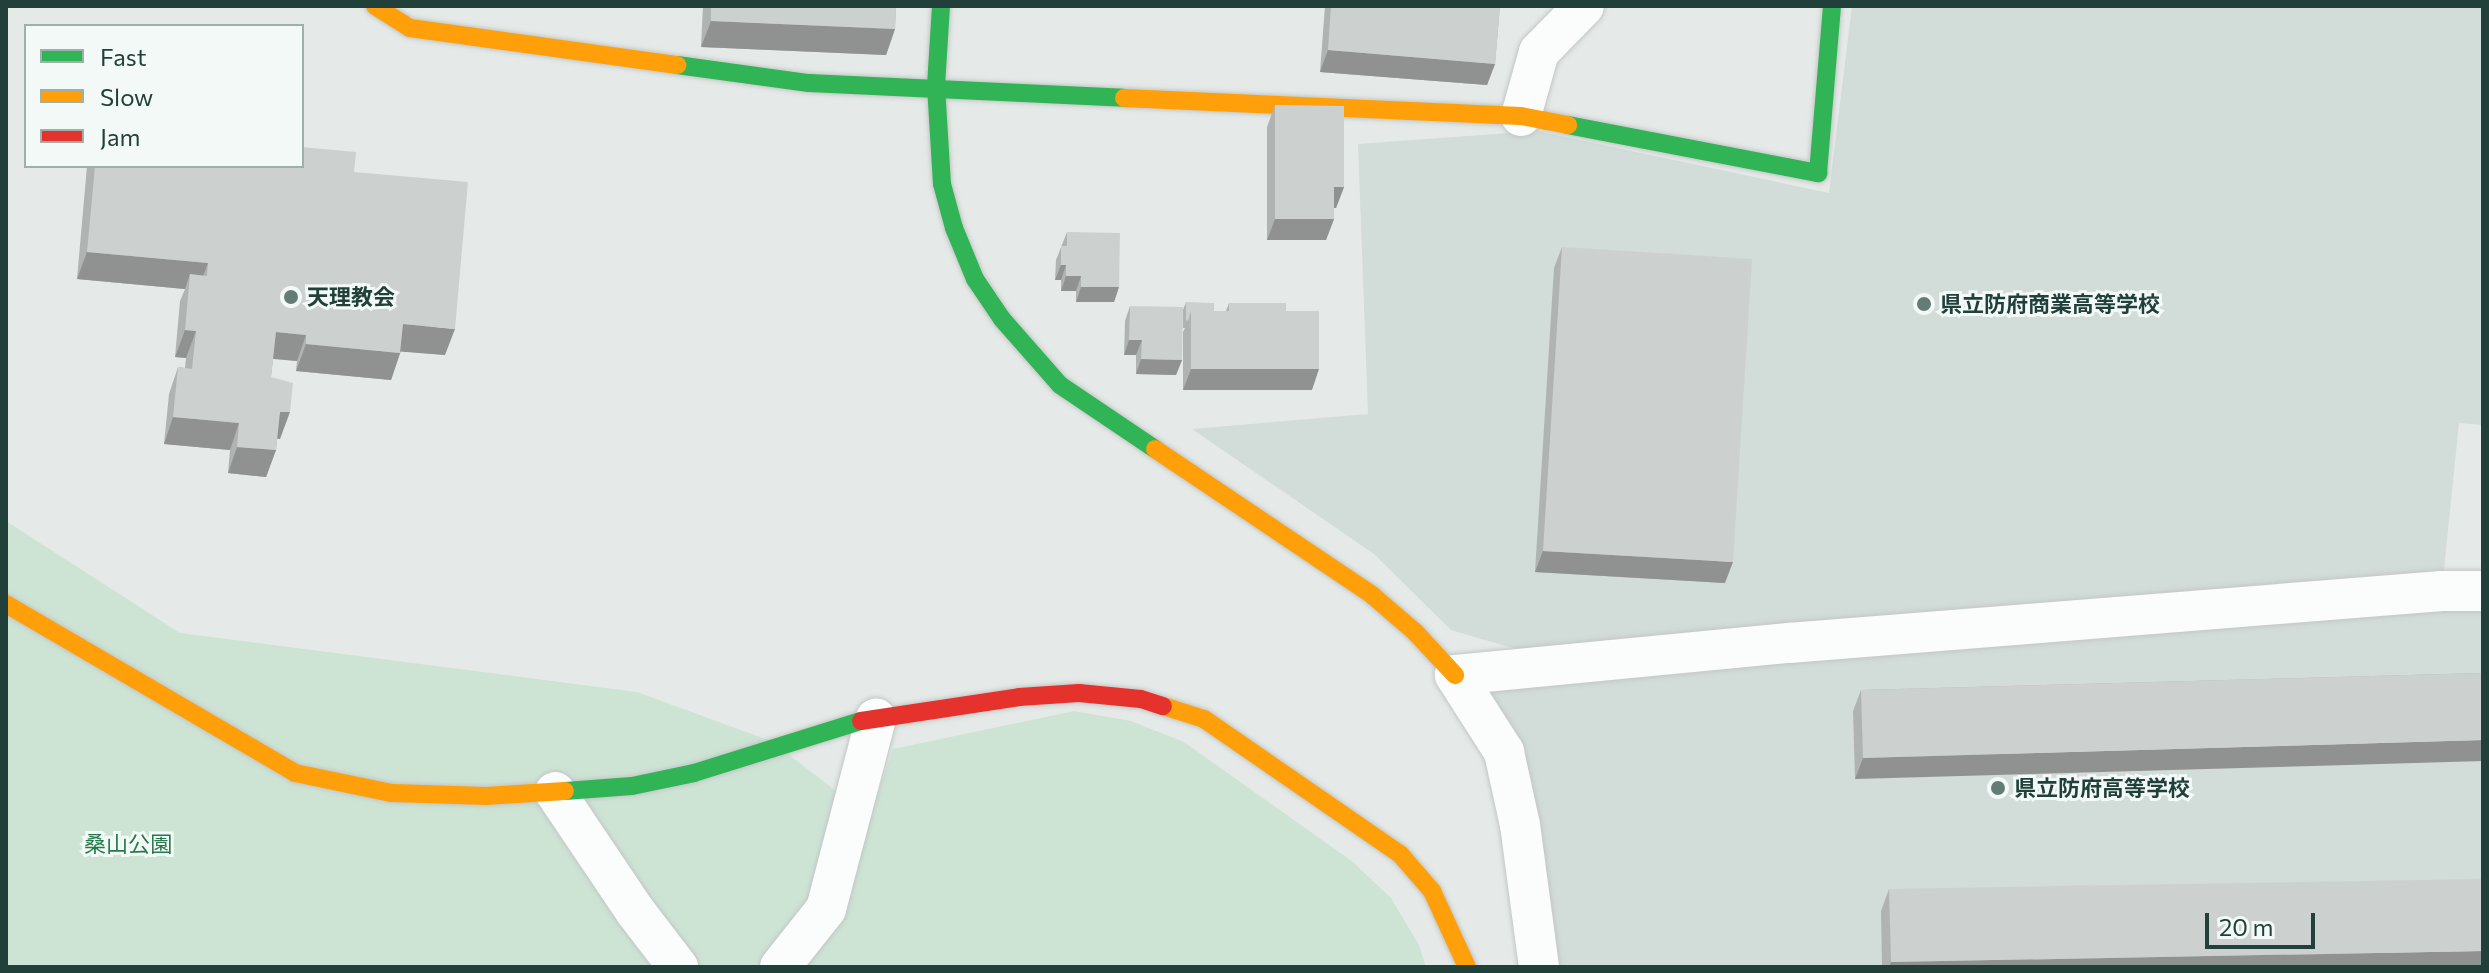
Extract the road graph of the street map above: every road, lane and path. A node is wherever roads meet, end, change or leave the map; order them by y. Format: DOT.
graph roads {
  1 [pos="375,6"];
  2 [pos="941,6"];
  3 [pos="1584,6"];
  4 [pos="1832,6"];
  5 [pos="936,86"];
  6 [pos="1521,116"];
  7 [pos="2483,591"];
  8 [pos="6,604"];
  9 [pos="1455,675"];
  10 [pos="876,718"];
  11 [pos="555,792"];
  12 [pos="678,967"];
  13 [pos="780,967"];
  14 [pos="1467,967"];
  15 [pos="1539,967"];
  1 -- 5 [label="street"];
  2 -- 5 [label="street"];
  3 -- 6 [label="street"];
  4 -- 6 [label="street"];
  5 -- 6 [label="street"];
  5 -- 9 [label="street"];
  7 -- 9 [label="street"];
  8 -- 11 [label="street"];
  9 -- 15 [label="street"];
  10 -- 11 [label="street"];
  10 -- 13 [label="street"];
  10 -- 14 [label="street"];
  11 -- 12 [label="street"];
}
